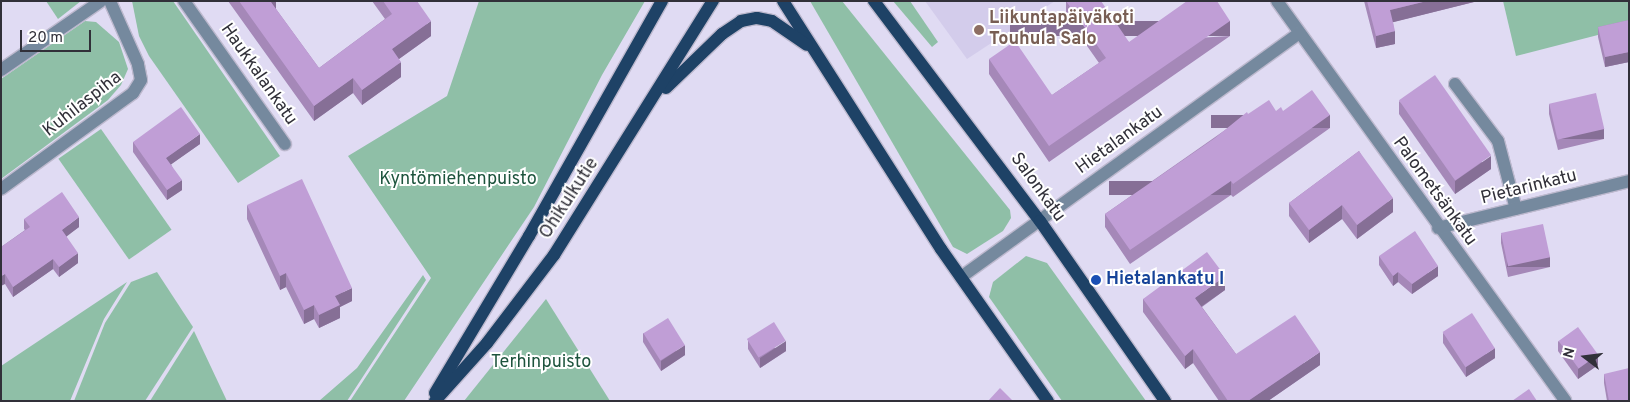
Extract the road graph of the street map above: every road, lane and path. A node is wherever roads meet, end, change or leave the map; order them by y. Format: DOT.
graph roads {
  1 [pos="101,1"];
  2 [pos="110,1"];
  3 [pos="184,1"];
  4 [pos="662,1"];
  5 [pos="713,1"];
  6 [pos="783,1"];
  7 [pos="874,1"];
  8 [pos="1277,1"];
  9 [pos="1299,34"];
  10 [pos="817,53"];
  11 [pos="1,70"];
  12 [pos="1455,84"];
  13 [pos="654,100"];
  14 [pos="285,144"];
  15 [pos="1629,181"];
  16 [pos="1,189"];
  17 [pos="1516,209"];
  18 [pos="1040,221"];
  19 [pos="1438,228"];
  20 [pos="962,277"];
  21 [pos="430,401"];
  22 [pos="435,401"];
  23 [pos="1048,401"];
  24 [pos="1165,401"];
  25 [pos="1566,401"];
  1 -- 11 [label="street"];
  2 -- 16 [label="street, Kuhilaspiha"];
  3 -- 14 [label="street, Haukkalankatu"];
  4 -- 21 [label="main road, Ohikulkutie"];
  5 -- 13 [label="main road, Ohikulkutie"];
  6 -- 10 [label="main road"];
  7 -- 18 [label="main road, Salonkatu"];
  8 -- 9 [label="street, Palometsänkatu"];
  9 -- 18 [label="street, Hietalankatu"];
  9 -- 19 [label="street, Palometsänkatu"];
  10 -- 13 [label="main road"];
  10 -- 20 [label="main road"];
  12 -- 17 [label="street"];
  13 -- 22 [label="main road, Ohikulkutie"];
  15 -- 17 [label="street, Pietarinkatu"];
  17 -- 19 [label="street, Pietarinkatu"];
  18 -- 20 [label="street, Hietalankatu"];
  18 -- 24 [label="main road, Salonkatu"];
  19 -- 25 [label="street, Palometsänkatu"];
  20 -- 23 [label="main road"];
}
